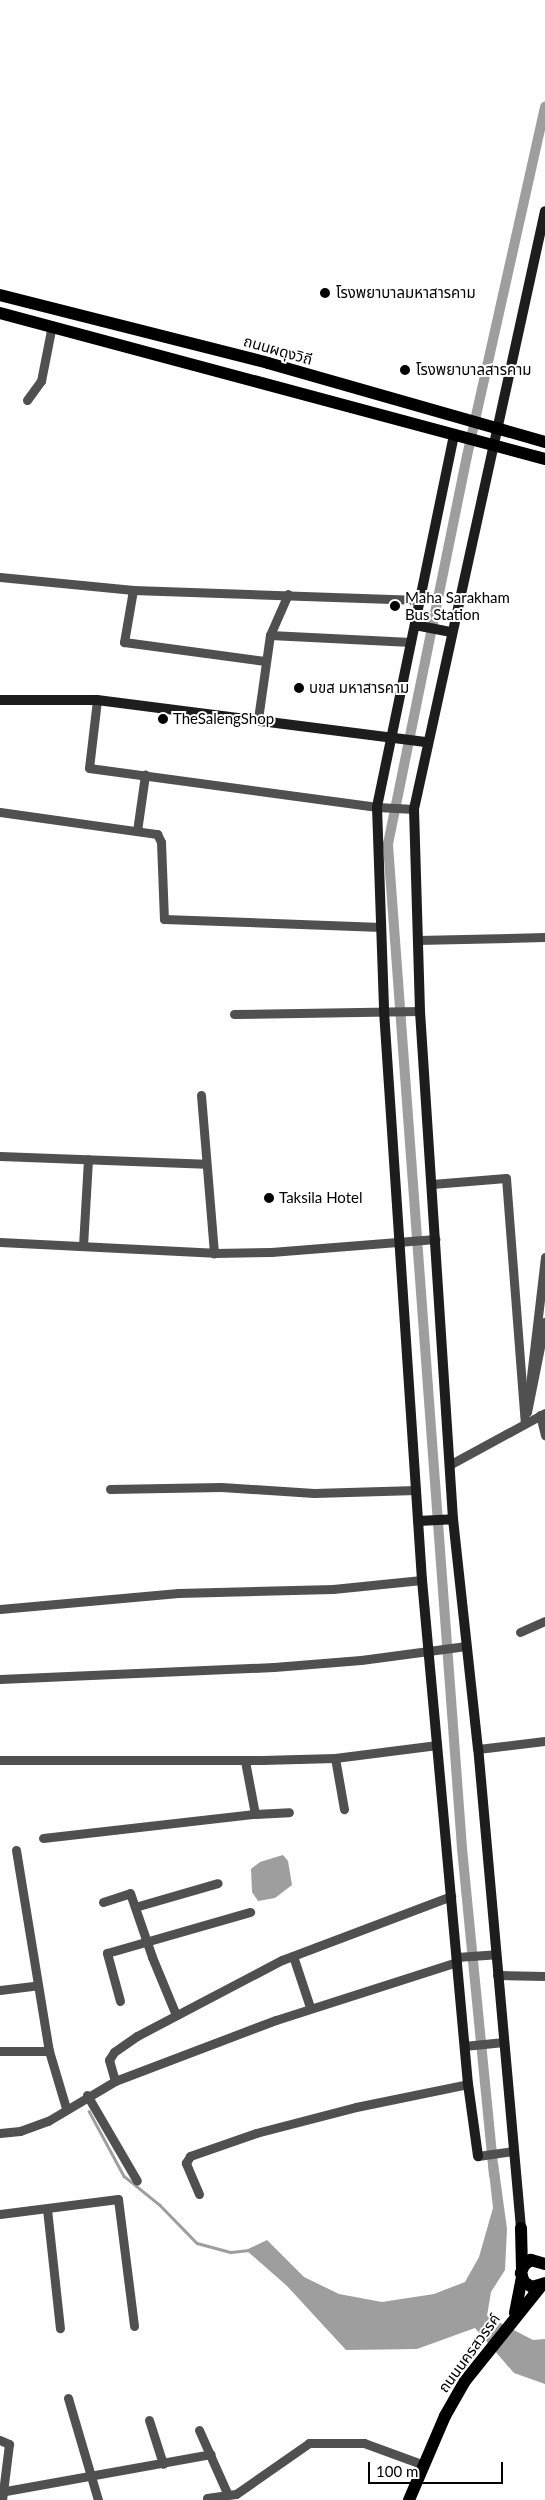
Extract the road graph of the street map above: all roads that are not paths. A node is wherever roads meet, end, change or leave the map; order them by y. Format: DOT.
graph roads {
  1 [pos="545,211"];
  2 [pos="0,295"];
  3 [pos="0,313"];
  4 [pos="52,325"];
  5 [pos="26,400"];
  6 [pos="493,427"];
  7 [pos="459,436"];
  8 [pos="545,442"];
  9 [pos="490,444"];
  10 [pos="545,460"];
  11 [pos="0,577"];
  12 [pos="133,590"];
  13 [pos="288,594"];
  14 [pos="420,600"];
  15 [pos="415,625"];
  16 [pos="451,632"];
  17 [pos="270,635"];
  18 [pos="411,642"];
  19 [pos="265,661"];
  20 [pos="0,700"];
  21 [pos="97,700"];
  22 [pos="258,719"];
  23 [pos="390,737"];
  24 [pos="427,742"];
  25 [pos="146,775"];
  26 [pos="377,808"];
  27 [pos="414,809"];
  28 [pos="0,812"];
  29 [pos="137,831"];
  30 [pos="381,926"];
  31 [pos="545,937"];
  32 [pos="417,940"];
  33 [pos="384,1011"];
  34 [pos="420,1011"];
  35 [pos="234,1014"];
  36 [pos="201,1095"];
  37 [pos="0,1156"];
  38 [pos="88,1159"];
  39 [pos="205,1164"];
  40 [pos="432,1184"];
  41 [pos="435,1239"];
  42 [pos="0,1242"];
  43 [pos="398,1242"];
  44 [pos="83,1246"];
  45 [pos="214,1253"];
  46 [pos="545,1257"];
  47 [pos="545,1322"];
  48 [pos="542,1414"];
  49 [pos="525,1423"];
  50 [pos="545,1435"];
  51 [pos="451,1464"];
  52 [pos="110,1489"];
  53 [pos="416,1490"];
  54 [pos="453,1519"];
  55 [pos="418,1521"];
  56 [pos="422,1580"];
  57 [pos="0,1609"];
  58 [pos="545,1621"];
  59 [pos="520,1632"];
  60 [pos="466,1646"];
  61 [pos="428,1651"];
  62 [pos="0,1679"];
  63 [pos="545,1741"];
  64 [pos="437,1745"];
  65 [pos="478,1749"];
  66 [pos="335,1758"];
  67 [pos="0,1760"];
  68 [pos="245,1761"];
  69 [pos="344,1809"];
  70 [pos="289,1812"];
  71 [pos="255,1814"];
  72 [pos="43,1838"];
  73 [pos="16,1850"];
  74 [pos="218,1883"];
  75 [pos="451,1896"];
  76 [pos="102,1902"];
  77 [pos="135,1907"];
  78 [pos="250,1912"];
  79 [pos="148,1941"];
  80 [pos="496,1954"];
  81 [pos="293,1956"];
  82 [pos="457,1960"];
  83 [pos="497,1975"];
  84 [pos="545,1976"];
  85 [pos="38,1985"];
  86 [pos="0,1990"];
  87 [pos="120,2001"];
  88 [pos="310,2008"];
  89 [pos="176,2015"];
  90 [pos="504,2042"];
  91 [pos="464,2046"];
  92 [pos="0,2051"];
  93 [pos="49,2051"];
  94 [pos="115,2081"];
  95 [pos="468,2084"];
  96 [pos="87,2095"];
  97 [pos="66,2108"];
  98 [pos="0,2133"];
  99 [pos="514,2151"];
  100 [pos="478,2156"];
  101 [pos="137,2181"];
  102 [pos="199,2194"];
  103 [pos="47,2209"];
  104 [pos="0,2214"];
  105 [pos="520,2228"];
  106 [pos="543,2262"];
  107 [pos="522,2273"];
  108 [pos="543,2284"];
  109 [pos="512,2320"];
  110 [pos="134,2326"];
  111 [pos="60,2328"];
  112 [pos="68,2398"];
  113 [pos="149,2420"];
  114 [pos="199,2430"];
  115 [pos="0,2440"];
  116 [pos="211,2454"];
  117 [pos="163,2464"];
  118 [pos="424,2465"];
  119 [pos="92,2476"];
  120 [pos="2,2494"];
  121 [pos="228,2495"];
  122 [pos="207,2498"];
  123 [pos="98,2500"];
  124 [pos="409,2500"];
  1 -- 6 [label="street"];
  2 -- 6 [label="main road, ถนนผดุงวิถี"];
  3 -- 4 [label="main road"];
  4 -- 5 [label="street"];
  4 -- 7 [label="main road"];
  6 -- 8 [label="main road, ถนนผดุงวิถี"];
  6 -- 9 [label="street"];
  7 -- 9 [label="main road"];
  7 -- 14 [label="street"];
  9 -- 10 [label="main road"];
  9 -- 16 [label="street"];
  11 -- 12 [label="street"];
  12 -- 13 [label="street"];
  12 -- 19 [label="street"];
  13 -- 14 [label="street"];
  13 -- 17 [label="street"];
  14 -- 15 [label="street"];
  15 -- 16 [label="street"];
  15 -- 18 [label="street"];
  16 -- 24 [label="street"];
  17 -- 18 [label="street"];
  17 -- 19 [label="street"];
  18 -- 23 [label="street"];
  19 -- 22 [label="street"];
  20 -- 21 [label="street"];
  21 -- 22 [label="street"];
  21 -- 25 [label="street"];
  22 -- 23 [label="street"];
  23 -- 24 [label="street"];
  23 -- 26 [label="street"];
  24 -- 27 [label="street"];
  25 -- 26 [label="street"];
  25 -- 29 [label="street"];
  26 -- 27 [label="street"];
  26 -- 30 [label="street"];
  27 -- 32 [label="street"];
  28 -- 29 [label="street"];
  29 -- 30 [label="street"];
  30 -- 33 [label="street"];
  31 -- 32 [label="street"];
  32 -- 34 [label="street"];
  33 -- 34 [label="street"];
  33 -- 35 [label="street"];
  33 -- 43 [label="street"];
  34 -- 40 [label="street"];
  36 -- 39 [label="street"];
  37 -- 38 [label="street"];
  38 -- 39 [label="street"];
  38 -- 44 [label="street"];
  39 -- 45 [label="street"];
  40 -- 41 [label="street"];
  40 -- 49 [label="street"];
  41 -- 43 [label="street"];
  41 -- 51 [label="street"];
  42 -- 44 [label="street"];
  43 -- 45 [label="street"];
  43 -- 53 [label="street"];
  44 -- 45 [label="street"];
  46 -- 49 [label="street"];
  47 -- 49 [label="street"];
  48 -- 49 [label="street"];
  48 -- 50 [label="street"];
  49 -- 51 [label="street"];
  51 -- 54 [label="street"];
  52 -- 53 [label="street"];
  53 -- 55 [label="street"];
  54 -- 55 [label="street"];
  54 -- 60 [label="street"];
  55 -- 56 [label="street"];
  56 -- 57 [label="street"];
  56 -- 61 [label="street"];
  58 -- 59 [label="street"];
  60 -- 61 [label="street"];
  60 -- 65 [label="street"];
  61 -- 62 [label="street"];
  61 -- 64 [label="street"];
  63 -- 65 [label="street"];
  64 -- 66 [label="street"];
  64 -- 75 [label="street"];
  65 -- 80 [label="street"];
  66 -- 68 [label="street"];
  66 -- 69 [label="street"];
  67 -- 68 [label="street"];
  68 -- 71 [label="street"];
  70 -- 71 [label="street"];
  71 -- 72 [label="street"];
  73 -- 85 [label="street"];
  74 -- 77 [label="street"];
  75 -- 81 [label="street"];
  75 -- 82 [label="street"];
  76 -- 77 [label="street"];
  77 -- 79 [label="street"];
  78 -- 79 [label="street"];
  79 -- 87 [label="street"];
  79 -- 89 [label="street"];
  80 -- 82 [label="street"];
  80 -- 83 [label="street"];
  81 -- 88 [label="street"];
  81 -- 89 [label="street"];
  82 -- 88 [label="street"];
  82 -- 91 [label="street"];
  83 -- 84 [label="street"];
  83 -- 90 [label="street"];
  85 -- 86 [label="street"];
  85 -- 93 [label="street"];
  88 -- 94 [label="street"];
  89 -- 94 [label="street"];
  90 -- 91 [label="street"];
  90 -- 99 [label="street"];
  91 -- 95 [label="street"];
  92 -- 93 [label="street"];
  93 -- 97 [label="street"];
  94 -- 96 [label="street"];
  95 -- 100 [label="street"];
  95 -- 102 [label="street"];
  96 -- 97 [label="street"];
  96 -- 101 [label="street"];
  97 -- 98 [label="street"];
  99 -- 100 [label="street"];
  99 -- 105 [label="street"];
  103 -- 104 [label="street"];
  103 -- 110 [label="street"];
  103 -- 111 [label="street"];
  105 -- 106 [label="main road"];
  105 -- 107 [label="main road"];
  106 -- 107 [label="main road"];
  107 -- 108 [label="main road"];
  107 -- 109 [label="main road"];
  108 -- 109 [label="main road, ถนนนครสวรรค์"];
  109 -- 118 [label="main road, ถนนนครสวรรค์"];
  112 -- 119 [label="street"];
  113 -- 117 [label="street"];
  114 -- 116 [label="street"];
  115 -- 120 [label="street"];
  116 -- 117 [label="street"];
  116 -- 121 [label="street"];
  117 -- 119 [label="street"];
  118 -- 121 [label="street"];
  118 -- 124 [label="main road, ถนนนครสวรรค์"];
  119 -- 120 [label="street"];
  119 -- 123 [label="street"];
  121 -- 122 [label="street"];
}
